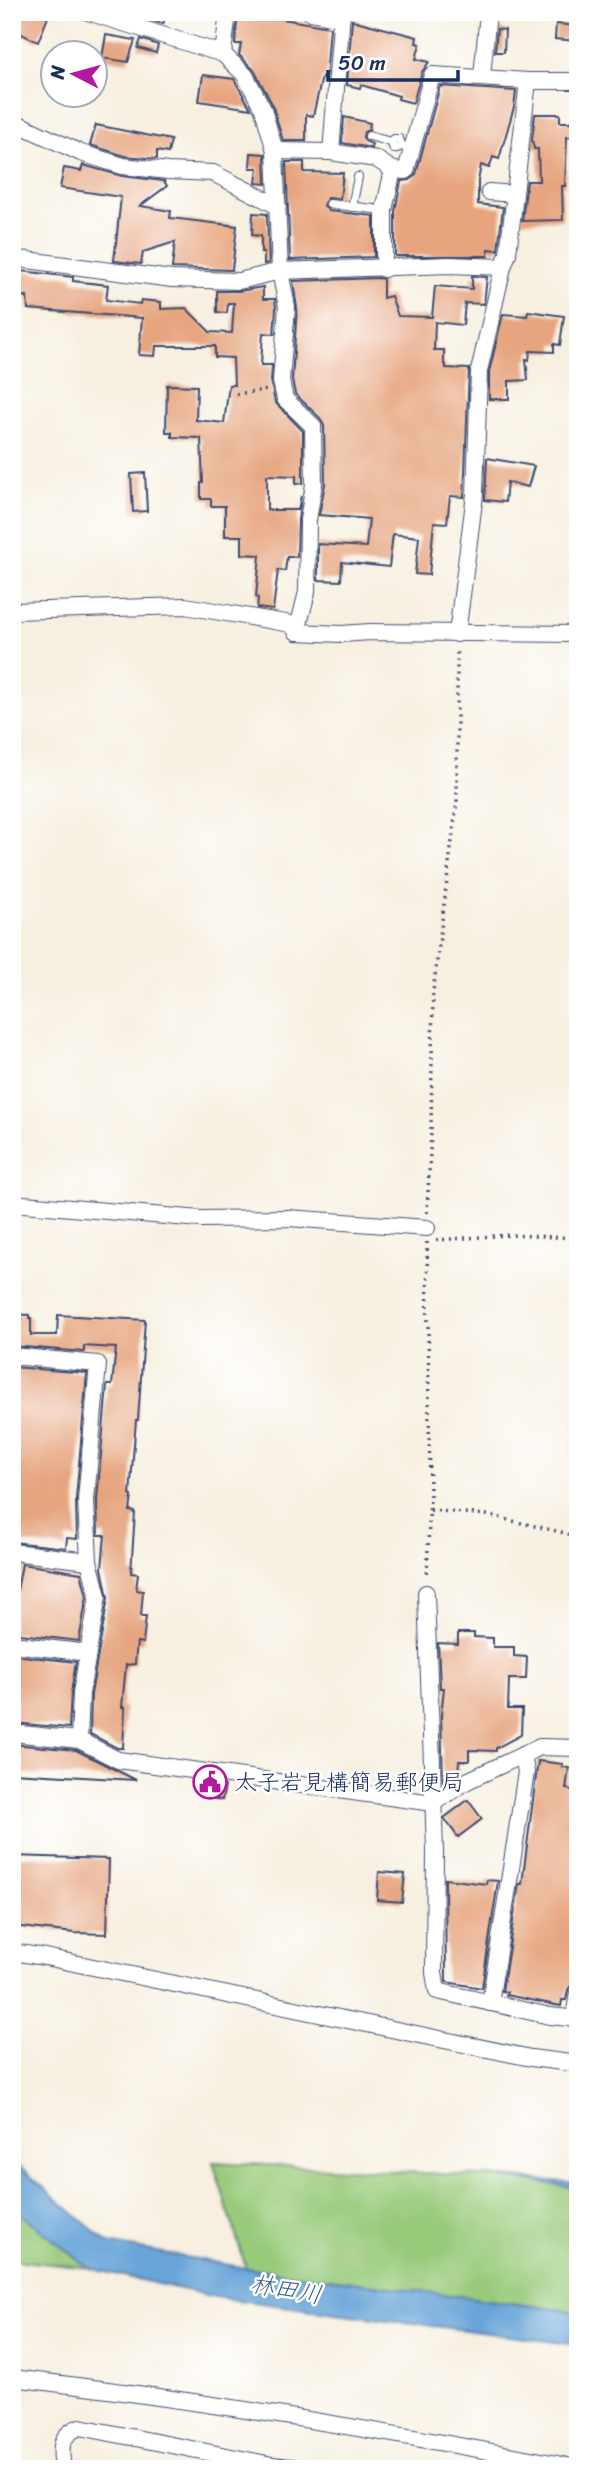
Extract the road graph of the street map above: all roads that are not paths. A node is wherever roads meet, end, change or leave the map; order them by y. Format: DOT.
graph roads {
  1 [pos="88,12"];
  2 [pos="228,12"];
  3 [pos="310,12"];
  4 [pos="488,12"];
  5 [pos="342,15"];
  6 [pos="223,54"];
  7 [pos="482,77"];
  8 [pos="528,80"];
  9 [pos="578,81"];
  10 [pos="12,121"];
  11 [pos="369,136"];
  12 [pos="407,149"];
  13 [pos="275,151"];
  14 [pos="331,152"];
  15 [pos="393,170"];
  16 [pos="358,177"];
  17 [pos="489,192"];
  18 [pos="515,194"];
  19 [pos="330,204"];
  20 [pos="278,206"];
  21 [pos="352,207"];
  22 [pos="379,210"];
  23 [pos="12,258"];
  24 [pos="503,267"];
  25 [pos="384,269"];
  26 [pos="280,271"];
  27 [pos="12,611"];
  28 [pos="297,632"];
  29 [pos="457,634"];
  30 [pos="578,634"];
  31 [pos="12,1203"];
  32 [pos="426,1228"];
  33 [pos="12,1356"];
  34 [pos="12,1552"];
  35 [pos="89,1561"];
  36 [pos="426,1593"];
  37 [pos="12,1644"];
  38 [pos="88,1653"];
  39 [pos="12,1733"];
  40 [pos="79,1740"];
  41 [pos="578,1748"];
  42 [pos="523,1755"];
  43 [pos="433,1803"];
  44 [pos="12,1952"];
  45 [pos="578,1992"];
  46 [pos="490,2003"];
  47 [pos="576,2019"];
  48 [pos="578,2064"];
  49 [pos="12,2378"];
  50 [pos="578,2468"];
  51 [pos="63,2469"];
  52 [pos="308,2469"];
  1 -- 6 [label="street"];
  2 -- 6 [label="street"];
  3 -- 5 [label="street"];
  4 -- 7 [label="street"];
  5 -- 14 [label="street"];
  6 -- 13 [label="street"];
  7 -- 8 [label="street"];
  7 -- 12 [label="street"];
  8 -- 9 [label="street"];
  8 -- 18 [label="street"];
  10 -- 20 [label="street"];
  11 -- 12 [label="lane"];
  12 -- 15 [label="street"];
  13 -- 14 [label="street"];
  13 -- 20 [label="street"];
  14 -- 15 [label="street"];
  15 -- 22 [label="street"];
  16 -- 21 [label="lane"];
  17 -- 18 [label="street"];
  18 -- 24 [label="street"];
  19 -- 21 [label="lane"];
  20 -- 26 [label="street"];
  21 -- 22 [label="lane"];
  22 -- 25 [label="street"];
  23 -- 26 [label="street"];
  24 -- 25 [label="street"];
  24 -- 29 [label="street"];
  25 -- 26 [label="street"];
  26 -- 28 [label="street"];
  27 -- 28 [label="street"];
  28 -- 29 [label="street"];
  29 -- 30 [label="street"];
  31 -- 32 [label="street"];
  33 -- 35 [label="street"];
  34 -- 35 [label="street"];
  35 -- 38 [label="street"];
  36 -- 43 [label="street"];
  37 -- 38 [label="street"];
  38 -- 40 [label="street"];
  39 -- 40 [label="street"];
  40 -- 43 [label="street"];
  41 -- 42 [label="street"];
  42 -- 43 [label="street"];
  42 -- 46 [label="street"];
  43 -- 46 [label="street"];
  44 -- 48 [label="street"];
  45 -- 47 [label="street"];
  46 -- 47 [label="street"];
  49 -- 50 [label="street"];
  51 -- 52 [label="street"];
}
